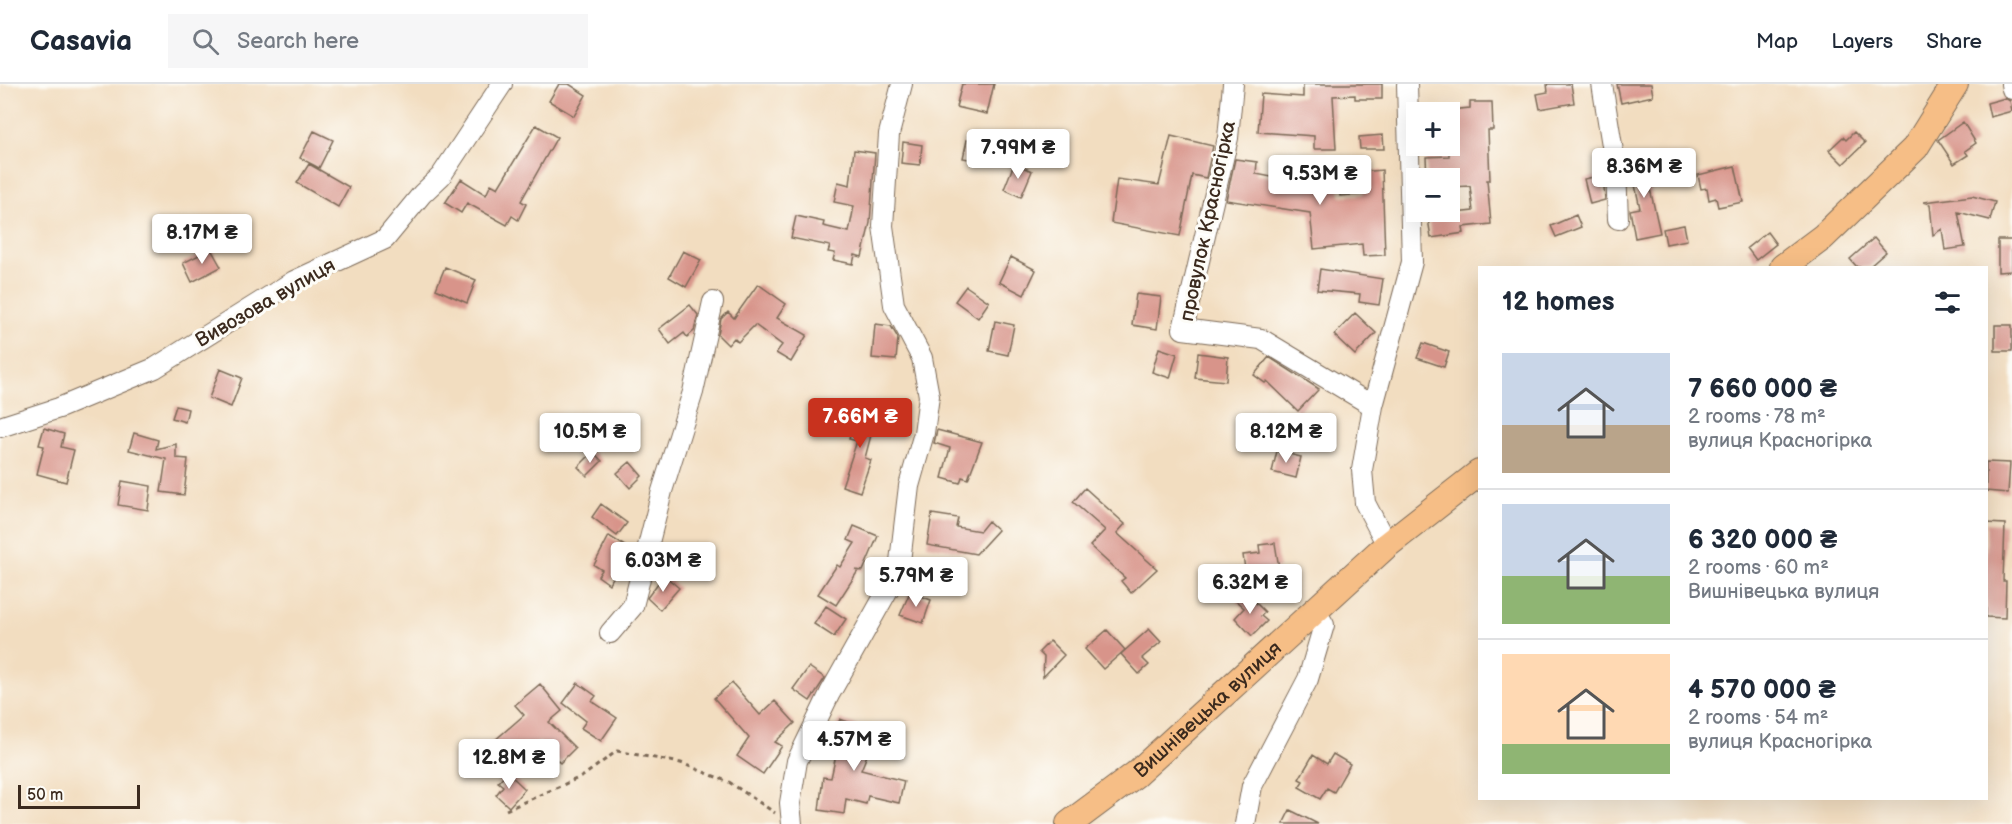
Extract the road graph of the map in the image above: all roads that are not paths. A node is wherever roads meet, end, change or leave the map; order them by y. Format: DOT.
graph roads {
  1 [pos="502,84"];
  2 [pos="902,84"];
  3 [pos="1233,84"];
  4 [pos="1407,84"];
  5 [pos="1602,84"];
  6 [pos="1955,84"];
  7 [pos="2011,84"];
  8 [pos="2012,89"];
  9 [pos="1618,219"];
  10 [pos="1784,266"];
  11 [pos="713,302"];
  12 [pos="1373,406"];
  13 [pos="0,427"];
  14 [pos="1478,474"];
  15 [pos="1387,545"];
  16 [pos="1315,610"];
  17 [pos="610,633"];
  18 [pos="787,821"];
  19 [pos="1068,824"];
  20 [pos="1245,824"];
  1 -- 13 [label="street, Вивозова вулиця"];
  2 -- 18 [label="street"];
  3 -- 12 [label="street, провулок Красногірка"];
  4 -- 12 [label="street"];
  5 -- 9 [label="street"];
  6 -- 10 [label="main road"];
  7 -- 8 [label="street"];
  11 -- 17 [label="street"];
  12 -- 15 [label="street"];
  14 -- 15 [label="main road, Вишнівецька вулиця"];
  15 -- 16 [label="main road, Вишнівецька вулиця"];
  16 -- 19 [label="main road, Вишнівецька вулиця"];
  16 -- 20 [label="street"];
}
